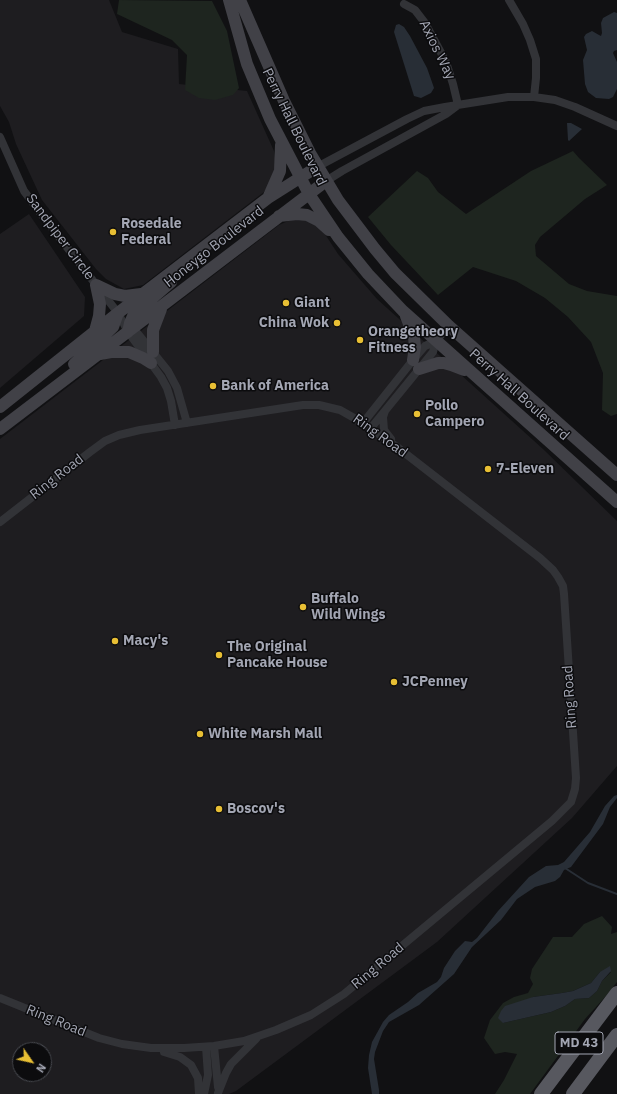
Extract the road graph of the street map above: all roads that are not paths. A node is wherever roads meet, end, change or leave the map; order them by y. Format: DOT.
graph roads {
  1 [pos="229,0"];
  2 [pos="240,0"];
  3 [pos="509,0"];
  4 [pos="404,4"];
  5 [pos="534,97"];
  6 [pos="458,105"];
  7 [pos="617,126"];
  8 [pos="0,137"];
  9 [pos="281,142"];
  10 [pos="318,167"];
  11 [pos="301,178"];
  12 [pos="326,181"];
  13 [pos="308,194"];
  14 [pos="268,198"];
  15 [pos="279,216"];
  16 [pos="338,237"];
  17 [pos="203,248"];
  18 [pos="96,286"];
  19 [pos="146,292"];
  20 [pos="162,306"];
  21 [pos="403,311"];
  22 [pos="118,313"];
  23 [pos="449,326"];
  24 [pos="131,328"];
  25 [pos="95,330"];
  26 [pos="436,341"];
  27 [pos="96,355"];
  28 [pos="152,358"];
  29 [pos="416,364"];
  30 [pos="472,374"];
  31 [pos="2,407"];
  32 [pos="387,408"];
  33 [pos="16,417"];
  34 [pos="363,422"];
  35 [pos="187,423"];
  36 [pos="175,424"];
  37 [pos="371,428"];
  38 [pos="0,429"];
  39 [pos="398,448"];
  40 [pos="617,475"];
  41 [pos="617,502"];
  42 [pos="0,522"];
  43 [pos="617,993"];
  44 [pos="0,998"];
  45 [pos="617,1035"];
  46 [pos="258,1037"];
  47 [pos="210,1047"];
  48 [pos="151,1048"];
  49 [pos="199,1094"];
  50 [pos="204,1094"];
  51 [pos="218,1094"];
  52 [pos="541,1094"];
  53 [pos="573,1094"];
  1 -- 9 [label="main road, Perry Hall Boulevard"];
  2 -- 10 [label="main road, Perry Hall Boulevard"];
  3 -- 5 [label="street"];
  4 -- 6 [label="street, Axios Way"];
  5 -- 6 [label="street, Honeygo Boulevard"];
  5 -- 7 [label="street, Honeygo Boulevard"];
  6 -- 10 [label="street, Honeygo Boulevard"];
  6 -- 12 [label="street, Honeygo Boulevard"];
  8 -- 18 [label="street, Sandpiper Circle"];
  9 -- 11 [label="main road, Perry Hall Boulevard"];
  9 -- 14 [label="main road"];
  10 -- 11 [label="main road, Honeygo Boulevard"];
  10 -- 12 [label="main road, Perry Hall Boulevard"];
  11 -- 13 [label="main road, Perry Hall Boulevard"];
  11 -- 14 [label="main road, Honeygo Boulevard"];
  12 -- 13 [label="main road, Honeygo Boulevard"];
  12 -- 23 [label="main road, Perry Hall Boulevard"];
  13 -- 15 [label="main road, Honeygo Boulevard"];
  13 -- 16 [label="main road, Perry Hall Boulevard"];
  14 -- 17 [label="main road, Honeygo Boulevard"];
  15 -- 16 [label="main road"];
  15 -- 20 [label="main road, Honeygo Boulevard"];
  16 -- 21 [label="main road, Perry Hall Boulevard"];
  17 -- 19 [label="main road, Honeygo Boulevard"];
  17 -- 24 [label="main road"];
  18 -- 19 [label="main road"];
  18 -- 22 [label="street, Sandpiper Circle"];
  18 -- 25 [label="main road"];
  19 -- 22 [label="main road, Honeygo Boulevard"];
  20 -- 24 [label="main road, Honeygo Boulevard"];
  20 -- 28 [label="main road"];
  21 -- 26 [label="main road, Perry Hall Boulevard"];
  21 -- 29 [label="main road"];
  22 -- 24 [label="street, Sandpiper Circle"];
  22 -- 25 [label="main road, Honeygo Boulevard"];
  22 -- 33 [label="main road"];
  23 -- 26 [label="street"];
  23 -- 40 [label="main road, Perry Hall Boulevard"];
  24 -- 27 [label="main road, Honeygo Boulevard"];
  24 -- 28 [label="street"];
  25 -- 31 [label="main road, Honeygo Boulevard"];
  26 -- 29 [label="street"];
  26 -- 30 [label="main road, Perry Hall Boulevard"];
  27 -- 28 [label="main road"];
  27 -- 33 [label="main road, Honeygo Boulevard"];
  28 -- 35 [label="street"];
  28 -- 36 [label="street"];
  29 -- 30 [label="main road"];
  29 -- 32 [label="street"];
  29 -- 34 [label="street"];
  30 -- 41 [label="main road, Perry Hall Boulevard"];
  32 -- 37 [label="street"];
  32 -- 39 [label="street"];
  33 -- 38 [label="main road, Honeygo Boulevard"];
  34 -- 35 [label="street, Ring Road"];
  34 -- 37 [label="street, Ring Road"];
  35 -- 36 [label="street, Ring Road"];
  36 -- 42 [label="street, Ring Road"];
  37 -- 39 [label="street, Ring Road"];
  39 -- 46 [label="street, Ring Road"];
  43 -- 52 [label="highway, MD 43"];
  44 -- 48 [label="street, Ring Road"];
  45 -- 53 [label="highway, MD 43"];
  46 -- 47 [label="street, Ring Road"];
  46 -- 51 [label="street"];
  47 -- 48 [label="street, Ring Road"];
  47 -- 50 [label="street"];
  47 -- 51 [label="street"];
  48 -- 49 [label="street"];
}
